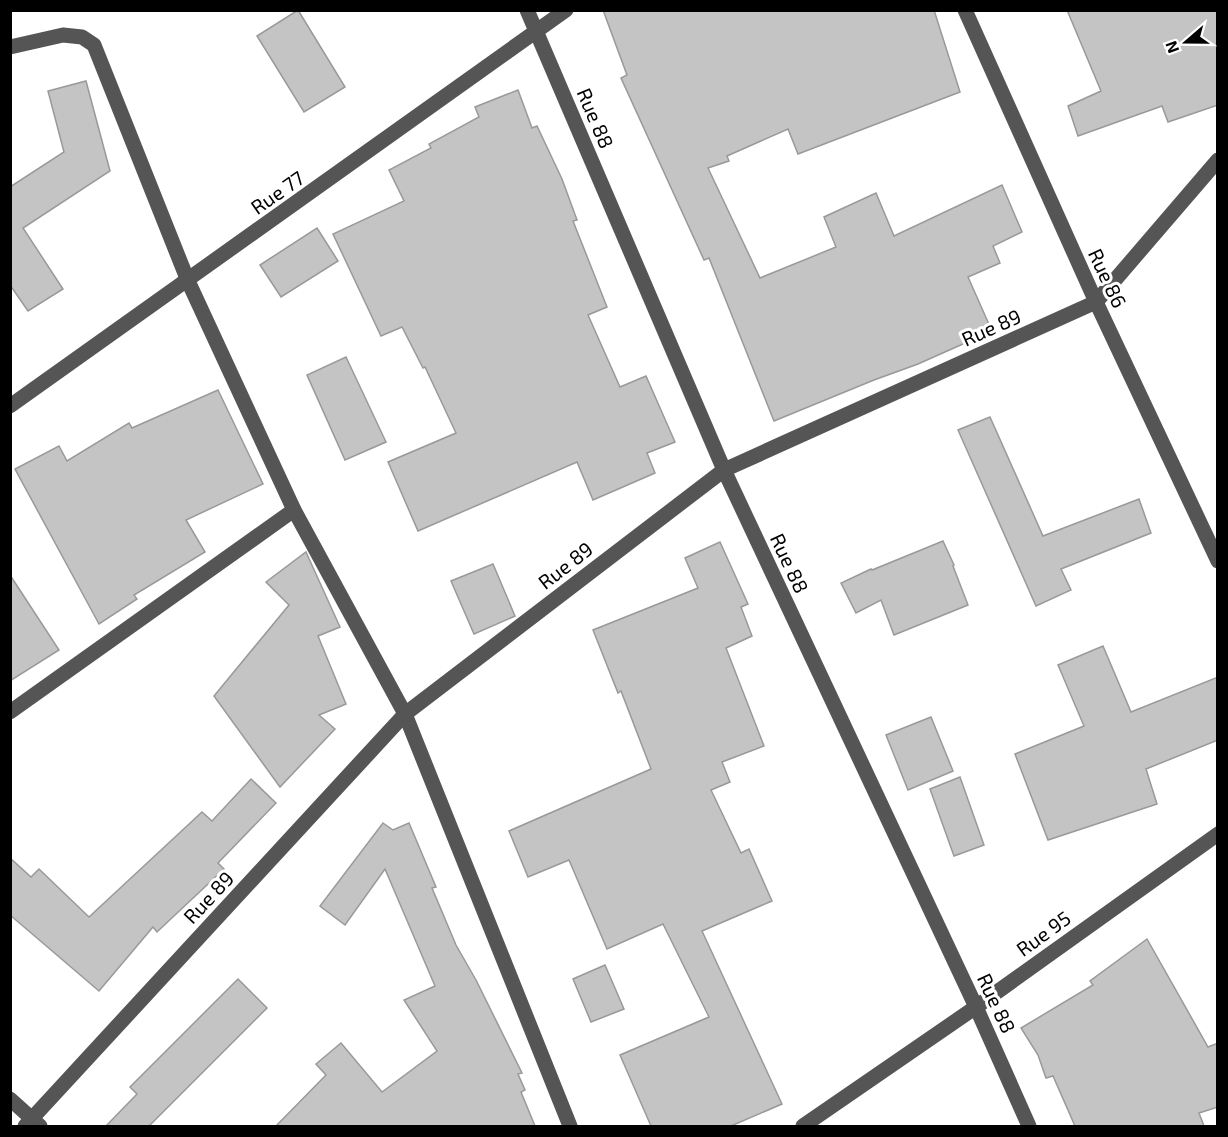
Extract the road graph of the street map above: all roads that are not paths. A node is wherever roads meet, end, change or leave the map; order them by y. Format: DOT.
graph roads {
  1 [pos="527,10"];
  2 [pos="567,10"];
  3 [pos="965,10"];
  4 [pos="536,32"];
  5 [pos="10,47"];
  6 [pos="1218,160"];
  7 [pos="188,280"];
  8 [pos="1096,302"];
  9 [pos="10,406"];
  10 [pos="724,470"];
  11 [pos="294,510"];
  12 [pos="1218,561"];
  13 [pos="10,712"];
  14 [pos="405,714"];
  15 [pos="1218,834"];
  16 [pos="976,1007"];
  17 [pos="10,1099"];
  18 [pos="32,1124"];
  19 [pos="570,1126"];
  20 [pos="804,1126"];
  21 [pos="1029,1126"];
  1 -- 4 [label="street, Rue 88"];
  2 -- 4 [label="street, Rue 77"];
  3 -- 8 [label="street, Rue 86"];
  4 -- 7 [label="street, Rue 77"];
  4 -- 10 [label="street, Rue 88"];
  5 -- 7 [label="street"];
  6 -- 8 [label="street, Rue 89"];
  7 -- 9 [label="street, Rue 77"];
  7 -- 11 [label="street"];
  8 -- 10 [label="street, Rue 89"];
  8 -- 12 [label="street, Rue 86"];
  10 -- 14 [label="street, Rue 89"];
  10 -- 16 [label="street, Rue 88"];
  11 -- 13 [label="street"];
  11 -- 14 [label="street"];
  14 -- 18 [label="street, Rue 89"];
  14 -- 19 [label="street"];
  15 -- 16 [label="street, Rue 95"];
  16 -- 20 [label="street, Rue 95"];
  16 -- 21 [label="street, Rue 88"];
  17 -- 18 [label="street"];
}
